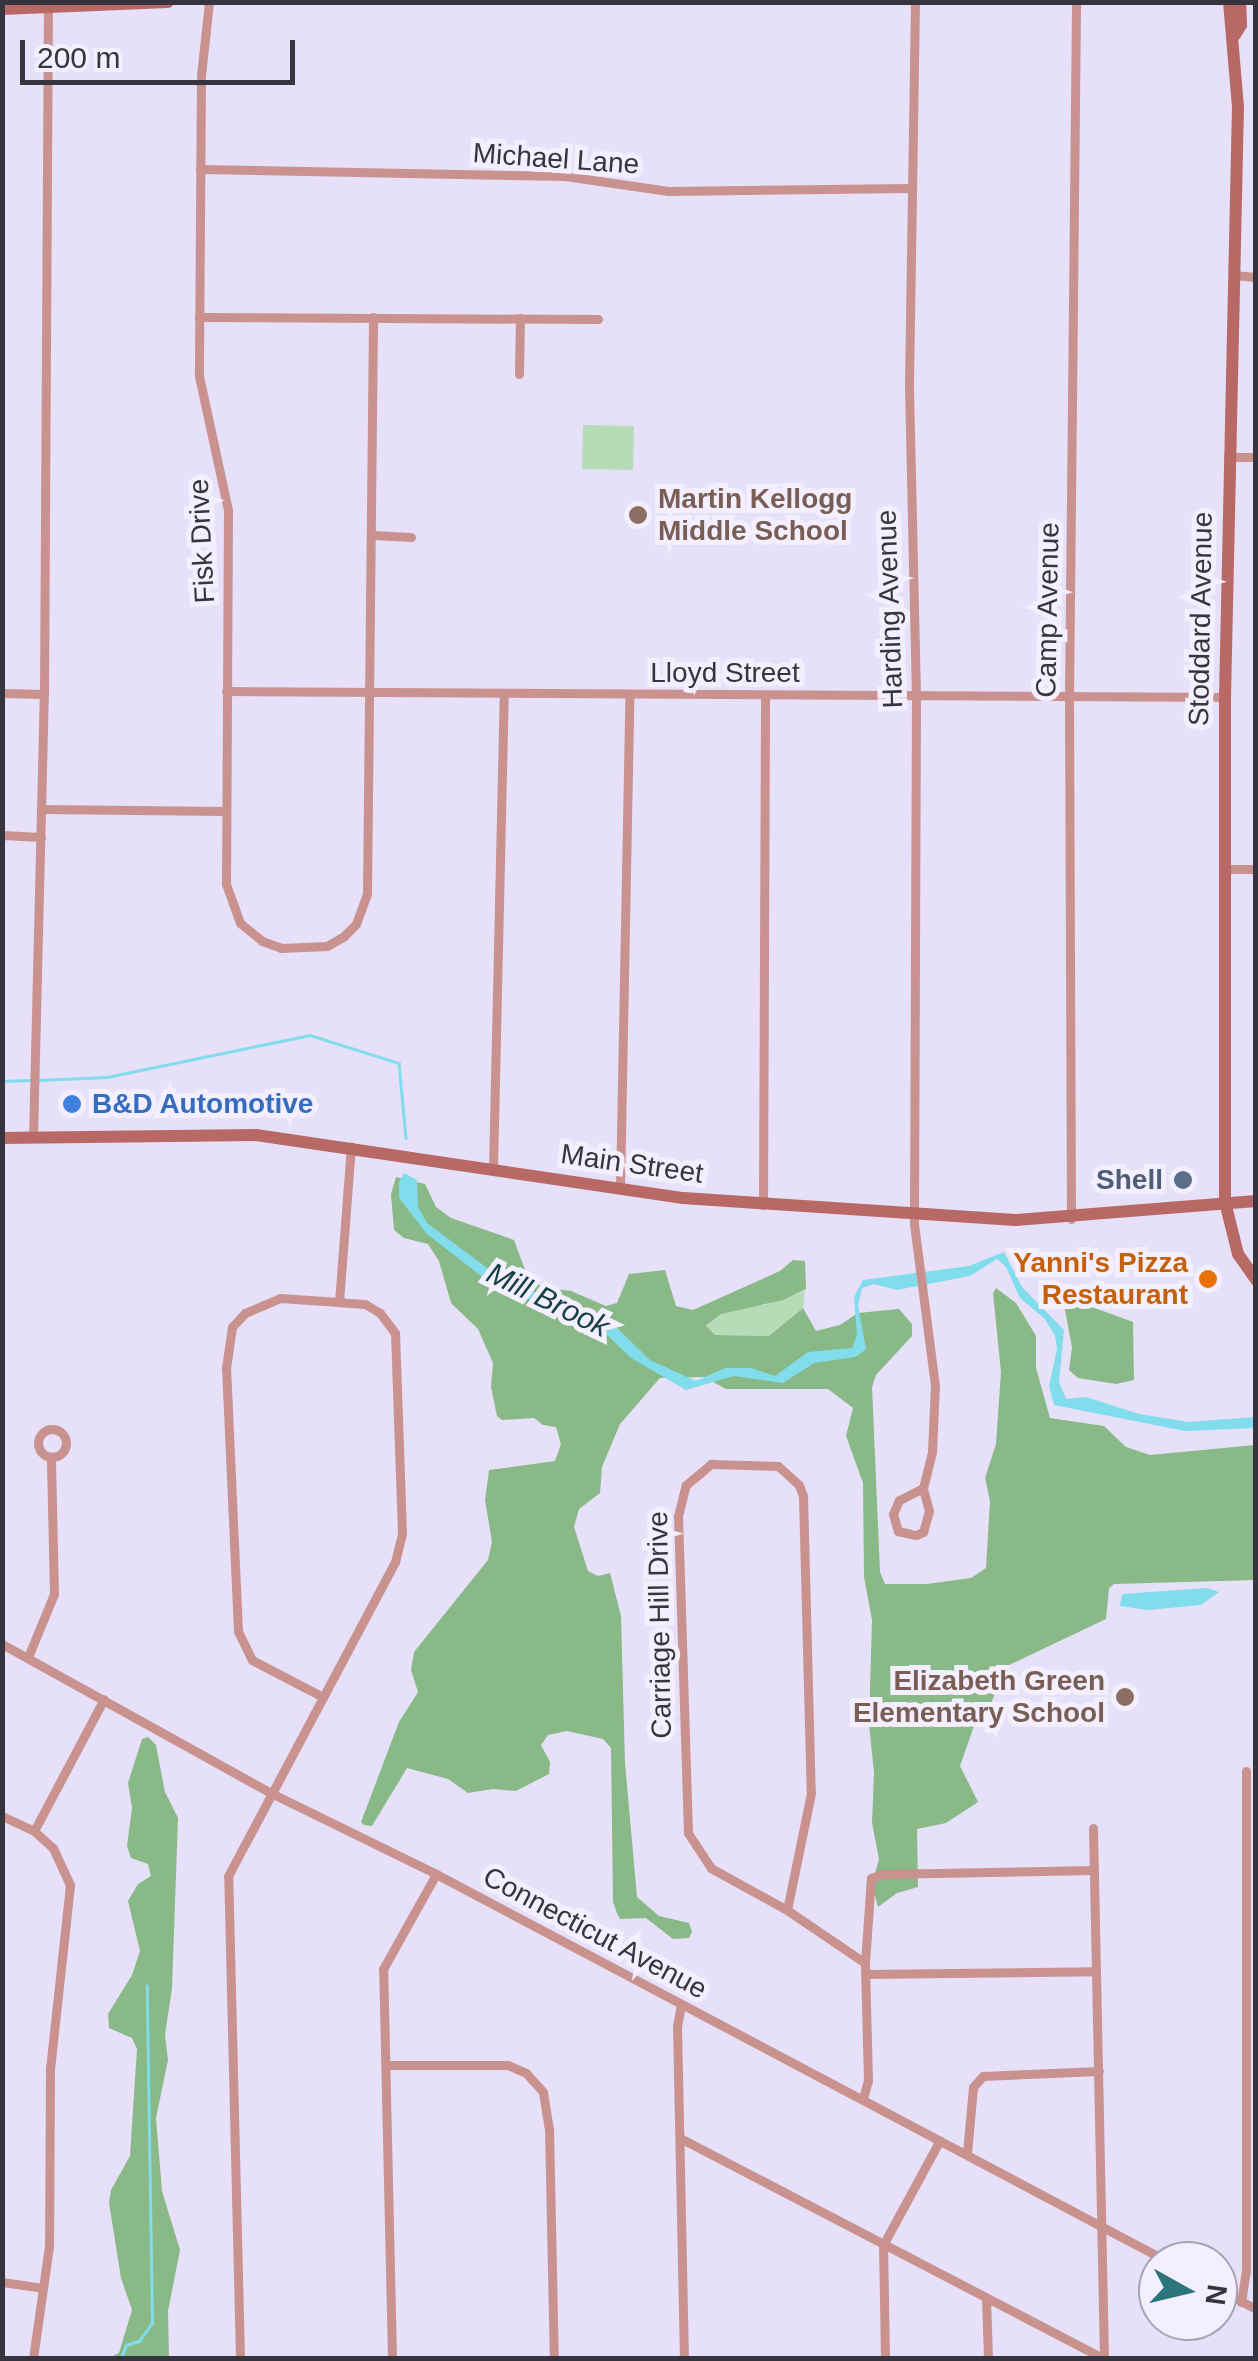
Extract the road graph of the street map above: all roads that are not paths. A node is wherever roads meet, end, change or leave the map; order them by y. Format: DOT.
graph roads {
  1 [pos="168,2"];
  2 [pos="209,2"];
  3 [pos="915,2"];
  4 [pos="1076,2"];
  5 [pos="1229,2"];
  6 [pos="1240,2"];
  7 [pos="2,9"];
  8 [pos="48,9"];
  9 [pos="1235,36"];
  10 [pos="200,169"];
  11 [pos="910,188"];
  12 [pos="1233,276"];
  13 [pos="1256,277"];
  14 [pos="199,317"];
  15 [pos="373,317"];
  16 [pos="520,318"];
  17 [pos="598,319"];
  18 [pos="518,374"];
  19 [pos="1228,457"];
  20 [pos="1256,457"];
  21 [pos="372,536"];
  22 [pos="412,537"];
  23 [pos="226,691"];
  24 [pos="369,692"];
  25 [pos="2,694"];
  26 [pos="44,694"];
  27 [pos="504,695"];
  28 [pos="916,695"];
  29 [pos="629,696"];
  30 [pos="765,696"];
  31 [pos="1225,697"];
  32 [pos="1070,698"];
  33 [pos="42,809"];
  34 [pos="226,812"];
  35 [pos="2,835"];
  36 [pos="41,836"];
  37 [pos="1225,869"];
  38 [pos="1256,869"];
  39 [pos="2,1138"];
  40 [pos="33,1138"];
  41 [pos="352,1146"];
  42 [pos="493,1169"];
  43 [pos="620,1188"];
  44 [pos="1256,1201"];
  45 [pos="1224,1202"];
  46 [pos="764,1204"];
  47 [pos="914,1214"];
  48 [pos="1071,1219"];
  49 [pos="1256,1280"];
  50 [pos="340,1302"];
  51 [pos="51,1457"];
  52 [pos="923,1488"];
  53 [pos="2,1644"];
  54 [pos="28,1657"];
  55 [pos="323,1698"];
  56 [pos="104,1699"];
  57 [pos="1246,1770"];
  58 [pos="273,1794"];
  59 [pos="2,1816"];
  60 [pos="1093,1828"];
  61 [pos="34,1831"];
  62 [pos="1094,1870"];
  63 [pos="436,1874"];
  64 [pos="787,1910"];
  65 [pos="866,1968"];
  66 [pos="1096,1971"];
  67 [pos="681,2004"];
  68 [pos="386,2065"];
  69 [pos="1099,2071"];
  70 [pos="863,2098"];
  71 [pos="680,2138"];
  72 [pos="940,2140"];
  73 [pos="967,2154"];
  74 [pos="1101,2225"];
  75 [pos="883,2245"];
  76 [pos="1138,2245"];
  77 [pos="2,2282"];
  78 [pos="43,2288"];
  79 [pos="986,2298"];
  80 [pos="1238,2300"];
  81 [pos="1242,2302"];
  82 [pos="1256,2309"];
  83 [pos="33,2358"];
  84 [pos="240,2358"];
  85 [pos="392,2358"];
  86 [pos="554,2358"];
  87 [pos="684,2358"];
  88 [pos="886,2358"];
  89 [pos="988,2358"];
  90 [pos="1103,2358"];
  1 -- 8 [label="main road"];
  2 -- 10 [label="street, Fisk Drive"];
  3 -- 11 [label="street, Harding Avenue"];
  4 -- 32 [label="street, Camp Avenue"];
  5 -- 9 [label="main road, Stoddard Avenue"];
  6 -- 9 [label="main road, Stoddard Avenue"];
  7 -- 8 [label="main road"];
  8 -- 26 [label="street"];
  9 -- 12 [label="main road, Stoddard Avenue"];
  10 -- 11 [label="street, Michael Lane"];
  10 -- 14 [label="street, Fisk Drive"];
  11 -- 28 [label="street, Harding Avenue"];
  12 -- 13 [label="street"];
  12 -- 19 [label="main road, Stoddard Avenue"];
  14 -- 15 [label="street"];
  14 -- 23 [label="street, Fisk Drive"];
  15 -- 16 [label="street"];
  15 -- 21 [label="street"];
  16 -- 17 [label="street"];
  16 -- 18 [label="street"];
  19 -- 20 [label="street"];
  19 -- 31 [label="main road, Stoddard Avenue"];
  21 -- 22 [label="street"];
  21 -- 24 [label="street"];
  23 -- 24 [label="street, Lloyd Street"];
  23 -- 34 [label="street, Fisk Drive"];
  24 -- 27 [label="street, Lloyd Street"];
  24 -- 34 [label="street, Fisk Drive"];
  25 -- 26 [label="street"];
  26 -- 33 [label="street"];
  27 -- 29 [label="street, Lloyd Street"];
  27 -- 42 [label="street"];
  28 -- 30 [label="street, Lloyd Street"];
  28 -- 32 [label="street, Lloyd Street"];
  28 -- 47 [label="street, Harding Avenue"];
  29 -- 30 [label="street, Lloyd Street"];
  29 -- 43 [label="street"];
  30 -- 46 [label="street"];
  31 -- 32 [label="street, Lloyd Street"];
  31 -- 37 [label="main road, Stoddard Avenue"];
  32 -- 48 [label="street, Camp Avenue"];
  33 -- 34 [label="street"];
  33 -- 36 [label="street"];
  35 -- 36 [label="street"];
  36 -- 40 [label="street"];
  37 -- 38 [label="street"];
  37 -- 45 [label="main road, Stoddard Avenue"];
  39 -- 40 [label="main road, Main Street"];
  40 -- 41 [label="main road, Main Street"];
  41 -- 42 [label="main road, Main Street"];
  41 -- 50 [label="street"];
  42 -- 43 [label="main road, Main Street"];
  43 -- 46 [label="main road, Main Street"];
  44 -- 45 [label="main road, Main Street"];
  45 -- 48 [label="main road, Main Street"];
  45 -- 49 [label="main road, Stoddard Avenue"];
  46 -- 47 [label="main road, Main Street"];
  47 -- 48 [label="main road, Main Street"];
  47 -- 52 [label="street, Harding Avenue"];
  50 -- 55 [label="street"];
  50 -- 55 [label="street"];
  51 -- 54 [label="street"];
  52 -- 52 [label="street, Harding Avenue"];
  53 -- 54 [label="street, Connecticut Avenue"];
  54 -- 56 [label="street, Connecticut Avenue"];
  55 -- 58 [label="street"];
  56 -- 58 [label="street, Connecticut Avenue"];
  56 -- 61 [label="street"];
  57 -- 81 [label="street"];
  58 -- 63 [label="street, Connecticut Avenue"];
  58 -- 84 [label="street"];
  59 -- 61 [label="street"];
  60 -- 62 [label="street"];
  61 -- 78 [label="street"];
  62 -- 65 [label="street"];
  62 -- 66 [label="street"];
  63 -- 67 [label="street, Connecticut Avenue"];
  63 -- 68 [label="street"];
  64 -- 64 [label="street, Carriage Hill Drive"];
  64 -- 65 [label="street, Carriage Hill Drive"];
  65 -- 66 [label="street"];
  65 -- 70 [label="street"];
  66 -- 69 [label="street"];
  67 -- 70 [label="street, Connecticut Avenue"];
  67 -- 71 [label="street"];
  68 -- 85 [label="street"];
  68 -- 86 [label="street"];
  69 -- 73 [label="street"];
  69 -- 74 [label="street"];
  70 -- 72 [label="street, Connecticut Avenue"];
  71 -- 75 [label="street"];
  71 -- 87 [label="street"];
  72 -- 73 [label="street, Connecticut Avenue"];
  72 -- 75 [label="street"];
  73 -- 74 [label="street, Connecticut Avenue"];
  74 -- 76 [label="street, Connecticut Avenue"];
  74 -- 90 [label="street"];
  75 -- 79 [label="street"];
  75 -- 88 [label="street"];
  77 -- 78 [label="street"];
  78 -- 83 [label="street"];
  79 -- 89 [label="street"];
  79 -- 90 [label="street"];
  80 -- 81 [label="street"];
  81 -- 82 [label="street"];
}
